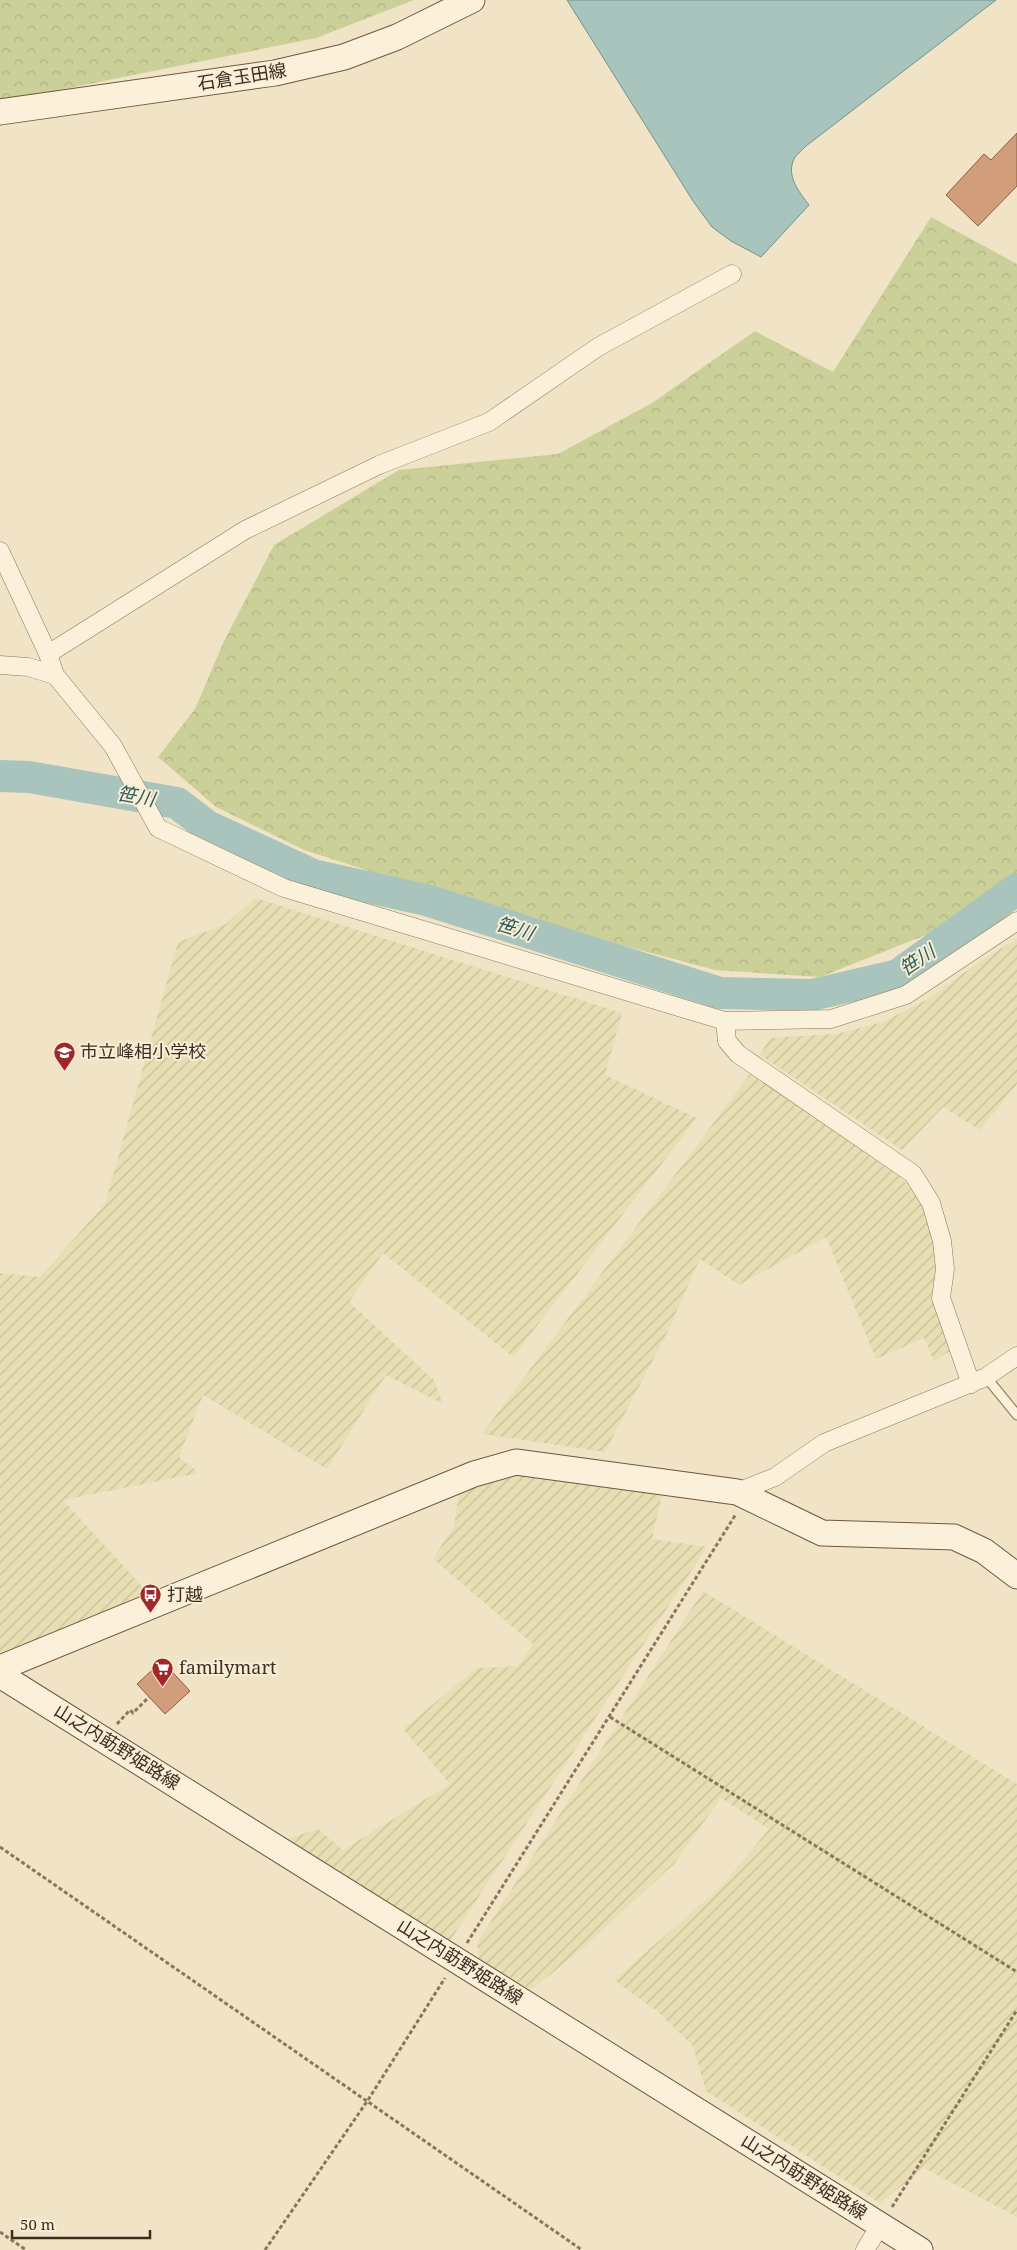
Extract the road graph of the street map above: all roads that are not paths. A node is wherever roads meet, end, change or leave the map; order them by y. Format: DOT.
graph roads {
  1 [pos="472,0"];
  2 [pos="0,112"];
  3 [pos="732,274"];
  4 [pos="0,550"];
  5 [pos="48,654"];
  6 [pos="0,665"];
  7 [pos="55,675"];
  8 [pos="1017,920"];
  9 [pos="725,1021"];
  10 [pos="1017,1356"];
  11 [pos="978,1381"];
  12 [pos="1017,1415"];
  13 [pos="742,1494"];
  14 [pos="1017,1576"];
  15 [pos="0,1668"];
  16 [pos="0,1675"];
  17 [pos="881,2224"];
  18 [pos="865,2250"];
  19 [pos="920,2250"];
  1 -- 2 [label="main road, 石倉玉田線"];
  3 -- 5 [label="street"];
  4 -- 5 [label="street"];
  5 -- 7 [label="street"];
  6 -- 7 [label="street"];
  7 -- 9 [label="street"];
  8 -- 9 [label="street"];
  9 -- 11 [label="street"];
  10 -- 11 [label="street"];
  11 -- 12 [label="lane"];
  11 -- 13 [label="street"];
  13 -- 14 [label="main road"];
  13 -- 15 [label="main road"];
  16 -- 17 [label="main road, 山之内莇野姫路線"];
  17 -- 18 [label="street"];
  17 -- 19 [label="main road, 山之内莇野姫路線"];
}
